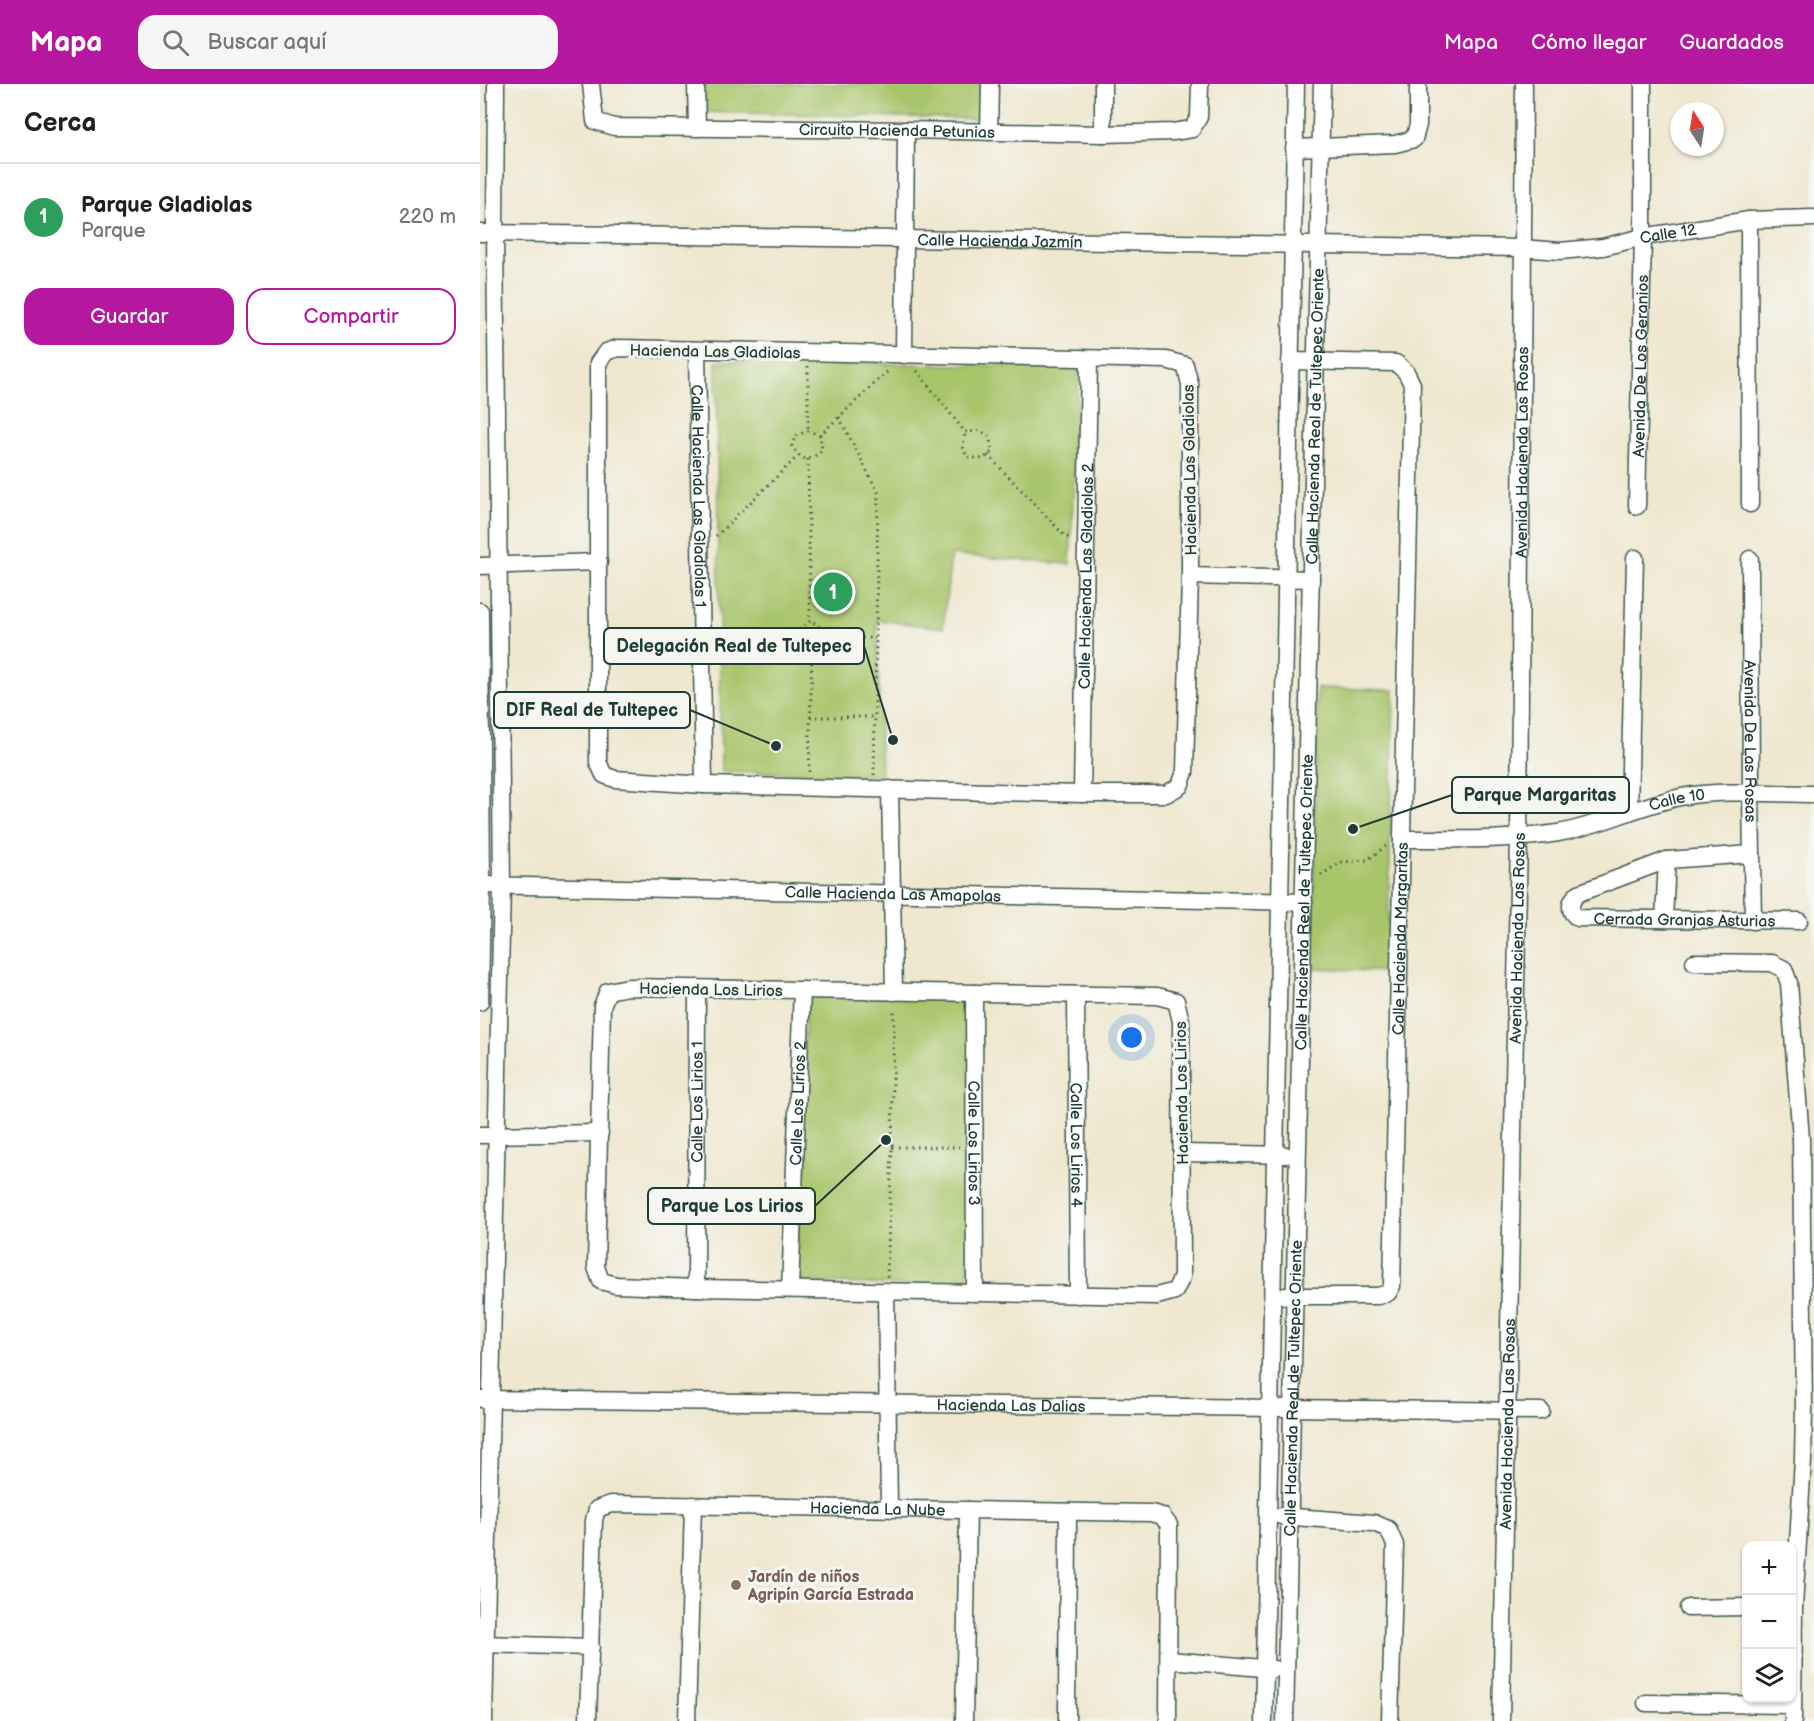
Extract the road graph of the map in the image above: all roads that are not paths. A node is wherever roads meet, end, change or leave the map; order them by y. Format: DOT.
graph roads {
  1 [pos="496,84"];
  2 [pos="591,84"];
  3 [pos="696,84"];
  4 [pos="990,84"];
  5 [pos="1103,84"];
  6 [pos="1200,84"];
  7 [pos="1296,84"];
  8 [pos="1322,84"];
  9 [pos="1418,84"];
  10 [pos="1524,84"];
  11 [pos="1643,84"];
  12 [pos="697,128"];
  13 [pos="906,129"];
  14 [pos="989,132"];
  15 [pos="1103,134"];
  16 [pos="1321,147"];
  17 [pos="1294,148"];
  18 [pos="1814,218"];
  19 [pos="1749,220"];
  20 [pos="487,233"];
  21 [pos="1643,237"];
  22 [pos="905,239"];
  23 [pos="1292,245"];
  24 [pos="1318,246"];
  25 [pos="1521,248"];
  26 [pos="697,350"];
  27 [pos="904,355"];
  28 [pos="1089,360"];
  29 [pos="1290,361"];
  30 [pos="1316,362"];
  31 [pos="1750,504"];
  32 [pos="1636,506"];
  33 [pos="1635,558"];
  34 [pos="1750,559"];
  35 [pos="599,562"];
  36 [pos="499,565"];
  37 [pos="480,566"];
  38 [pos="1190,576"];
  39 [pos="1286,578"];
  40 [pos="1311,579"];
  41 [pos="480,611"];
  42 [pos="704,785"];
  43 [pos="882,789"];
  44 [pos="1082,794"];
  45 [pos="1750,794"];
  46 [pos="1814,794"];
  47 [pos="1629,812"];
  48 [pos="1519,838"];
  49 [pos="1402,839"];
  50 [pos="1752,854"];
  51 [pos="1667,860"];
  52 [pos="482,885"];
  53 [pos="502,885"];
  54 [pos="892,893"];
  55 [pos="1304,894"];
  56 [pos="1280,902"];
  57 [pos="1664,920"];
  58 [pos="1753,921"];
  59 [pos="1799,921"];
  60 [pos="1694,962"];
  61 [pos="697,988"];
  62 [pos="802,990"];
  63 [pos="894,992"];
  64 [pos="974,993"];
  65 [pos="1076,995"];
  66 [pos="480,1002"];
  67 [pos="600,1133"];
  68 [pos="488,1135"];
  69 [pos="1182,1153"];
  70 [pos="1275,1155"];
  71 [pos="1298,1155"];
  72 [pos="696,1288"];
  73 [pos="790,1289"];
  74 [pos="886,1291"];
  75 [pos="975,1293"];
  76 [pos="1078,1294"];
  77 [pos="1272,1295"];
  78 [pos="1295,1296"];
  79 [pos="486,1399"];
  80 [pos="888,1404"];
  81 [pos="1270,1408"];
  82 [pos="1292,1408"];
  83 [pos="1507,1411"];
  84 [pos="1541,1411"];
  85 [pos="693,1505"];
  86 [pos="889,1508"];
  87 [pos="968,1510"];
  88 [pos="1068,1512"];
  89 [pos="1268,1515"];
  90 [pos="1290,1517"];
  91 [pos="1794,1595"];
  92 [pos="1742,1607"];
  93 [pos="1688,1608"];
  94 [pos="482,1644"];
  95 [pos="591,1647"];
  96 [pos="1793,1649"];
  97 [pos="1169,1660"];
  98 [pos="1265,1668"];
  99 [pos="1287,1670"];
  100 [pos="1646,1702"];
  101 [pos="1793,1713"];
  102 [pos="484,1721"];
  103 [pos="588,1721"];
  104 [pos="687,1721"];
  105 [pos="964,1721"];
  106 [pos="1067,1721"];
  107 [pos="1168,1721"];
  108 [pos="1264,1721"];
  109 [pos="1285,1721"];
  110 [pos="1390,1721"];
  111 [pos="1501,1721"];
  1 -- 20 [label="street"];
  2 -- 12 [label="street, Circuito Hacienda Petunias"];
  3 -- 12 [label="street"];
  4 -- 14 [label="street"];
  5 -- 15 [label="street"];
  6 -- 15 [label="street, Circuito Hacienda Petunias"];
  7 -- 17 [label="street"];
  8 -- 16 [label="street, Calle Hacienda Real de Tultepec Oriente"];
  9 -- 16 [label="street"];
  10 -- 25 [label="street, Avenida Hacienda Las Rosas"];
  11 -- 21 [label="street, Avenida De Los Geranios"];
  12 -- 13 [label="street, Circuito Hacienda Petunias"];
  13 -- 14 [label="street, Circuito Hacienda Petunias"];
  13 -- 22 [label="street"];
  14 -- 15 [label="street, Circuito Hacienda Petunias"];
  16 -- 17 [label="street"];
  16 -- 24 [label="street, Calle Hacienda Real de Tultepec Oriente"];
  17 -- 23 [label="street"];
  18 -- 19 [label="street, Calle 12"];
  19 -- 21 [label="street, Calle 12"];
  19 -- 31 [label="street"];
  20 -- 22 [label="street, Calle Hacienda Jazmín"];
  20 -- 36 [label="street"];
  21 -- 25 [label="street, Calle 12"];
  21 -- 32 [label="street, Avenida De Los Geranios"];
  22 -- 23 [label="street, Calle Hacienda Jazmín"];
  22 -- 27 [label="street"];
  23 -- 24 [label="street, Calle Hacienda Jazmín"];
  23 -- 29 [label="street"];
  24 -- 25 [label="street, Calle Hacienda Jazmín"];
  24 -- 30 [label="street, Calle Hacienda Real de Tultepec Oriente"];
  25 -- 48 [label="street, Avenida Hacienda Las Rosas"];
  26 -- 27 [label="street, Hacienda Las Gladiolas"];
  26 -- 35 [label="street, Hacienda Las Gladiolas"];
  26 -- 42 [label="street, Calle Hacienda Las Gladiolas 1"];
  27 -- 28 [label="street, Hacienda Las Gladiolas"];
  28 -- 38 [label="street, Hacienda Las Gladiolas"];
  28 -- 44 [label="street, Calle Hacienda Las Gladiolas 2"];
  29 -- 30 [label="street, Calle Hacienda Margaritas"];
  29 -- 39 [label="street"];
  30 -- 40 [label="street, Calle Hacienda Real de Tultepec Oriente"];
  30 -- 49 [label="street, Calle Hacienda Margaritas"];
  33 -- 47 [label="street"];
  34 -- 45 [label="street, Avenida De Las Rosas"];
  35 -- 36 [label="street"];
  35 -- 42 [label="street, Hacienda Las Gladiolas"];
  36 -- 37 [label="street"];
  36 -- 53 [label="street"];
  38 -- 39 [label="street"];
  38 -- 44 [label="street, Hacienda Las Gladiolas"];
  39 -- 40 [label="street"];
  39 -- 56 [label="street"];
  40 -- 55 [label="street, Calle Hacienda Real de Tultepec Oriente"];
  41 -- 52 [label="street"];
  42 -- 43 [label="street, Hacienda Las Gladiolas"];
  43 -- 44 [label="street, Hacienda Las Gladiolas"];
  43 -- 54 [label="street"];
  45 -- 46 [label="street, Calle 10"];
  45 -- 47 [label="street, Calle 10"];
  45 -- 50 [label="street, Avenida De Las Rosas"];
  47 -- 48 [label="street, Calle 10"];
  48 -- 49 [label="street, Calle 10"];
  48 -- 83 [label="street, Avenida Hacienda Las Rosas"];
  49 -- 78 [label="street, Calle Hacienda Margaritas"];
  50 -- 51 [label="street"];
  50 -- 58 [label="street, Avenida De Las Rosas"];
  51 -- 57 [label="street"];
  51 -- 57 [label="street, Cerrada Granjas Asturias"];
  52 -- 53 [label="street, Calle Hacienda Las Amapolas"];
  52 -- 66 [label="street"];
  53 -- 54 [label="street, Calle Hacienda Las Amapolas"];
  53 -- 68 [label="street"];
  54 -- 56 [label="street, Calle Hacienda Las Amapolas"];
  54 -- 63 [label="street"];
  55 -- 56 [label="street, Calle Hacienda Las Amapolas"];
  55 -- 71 [label="street, Calle Hacienda Real de Tultepec Oriente"];
  56 -- 70 [label="street"];
  57 -- 58 [label="street, Cerrada Granjas Asturias"];
  58 -- 59 [label="street, Cerrada Granjas Asturias"];
  60 -- 91 [label="street"];
  61 -- 62 [label="street, Hacienda Los Lirios"];
  61 -- 67 [label="street, Hacienda Los Lirios"];
  61 -- 72 [label="street, Calle Los Lirios 1"];
  62 -- 63 [label="street, Hacienda Los Lirios"];
  62 -- 73 [label="street, Calle Los Lirios 2"];
  63 -- 64 [label="street, Hacienda Los Lirios"];
  64 -- 65 [label="street, Hacienda Los Lirios"];
  64 -- 75 [label="street, Calle Los Lirios 3"];
  65 -- 69 [label="street, Hacienda Los Lirios"];
  65 -- 76 [label="street, Calle Los Lirios 4"];
  67 -- 68 [label="street"];
  67 -- 72 [label="street, Hacienda Los Lirios"];
  68 -- 79 [label="street"];
  69 -- 70 [label="street"];
  69 -- 76 [label="street, Hacienda Los Lirios"];
  70 -- 71 [label="street"];
  70 -- 77 [label="street"];
  71 -- 78 [label="street, Calle Hacienda Real de Tultepec Oriente"];
  72 -- 73 [label="street, Hacienda Los Lirios"];
  73 -- 74 [label="street, Hacienda Los Lirios"];
  74 -- 75 [label="street, Hacienda Los Lirios"];
  74 -- 80 [label="street"];
  75 -- 76 [label="street, Hacienda Los Lirios"];
  77 -- 78 [label="street, Calle Hacienda Margaritas"];
  77 -- 81 [label="street"];
  78 -- 82 [label="street, Calle Hacienda Real de Tultepec Oriente"];
  79 -- 80 [label="street, Hacienda Las Dalias"];
  79 -- 94 [label="street"];
  80 -- 81 [label="street, Hacienda Las Dalias"];
  80 -- 86 [label="street"];
  81 -- 82 [label="street, Hacienda Las Dalias"];
  81 -- 89 [label="street"];
  82 -- 83 [label="street, Hacienda Las Dalias"];
  82 -- 90 [label="street, Calle Hacienda Real de Tultepec Oriente"];
  83 -- 84 [label="street, Hacienda Las Dalias"];
  83 -- 111 [label="street, Avenida Hacienda Las Rosas"];
  85 -- 86 [label="street, Hacienda La Nube"];
  85 -- 95 [label="street, Hacienda La Nube"];
  85 -- 104 [label="street"];
  86 -- 87 [label="street, Hacienda La Nube"];
  87 -- 88 [label="street, Hacienda La Nube"];
  87 -- 105 [label="street"];
  88 -- 97 [label="street, Hacienda La Nube"];
  88 -- 106 [label="street"];
  89 -- 90 [label="street"];
  89 -- 98 [label="street"];
  90 -- 99 [label="street, Calle Hacienda Real de Tultepec Oriente"];
  90 -- 110 [label="street"];
  92 -- 93 [label="street"];
  94 -- 95 [label="street"];
  94 -- 102 [label="street"];
  95 -- 103 [label="street, Hacienda La Nube"];
  96 -- 101 [label="street"];
  97 -- 98 [label="street"];
  97 -- 107 [label="street, Hacienda La Nube"];
  98 -- 99 [label="street"];
  98 -- 108 [label="street"];
  99 -- 109 [label="street, Calle Hacienda Real de Tultepec Oriente"];
  100 -- 101 [label="street"];
}
